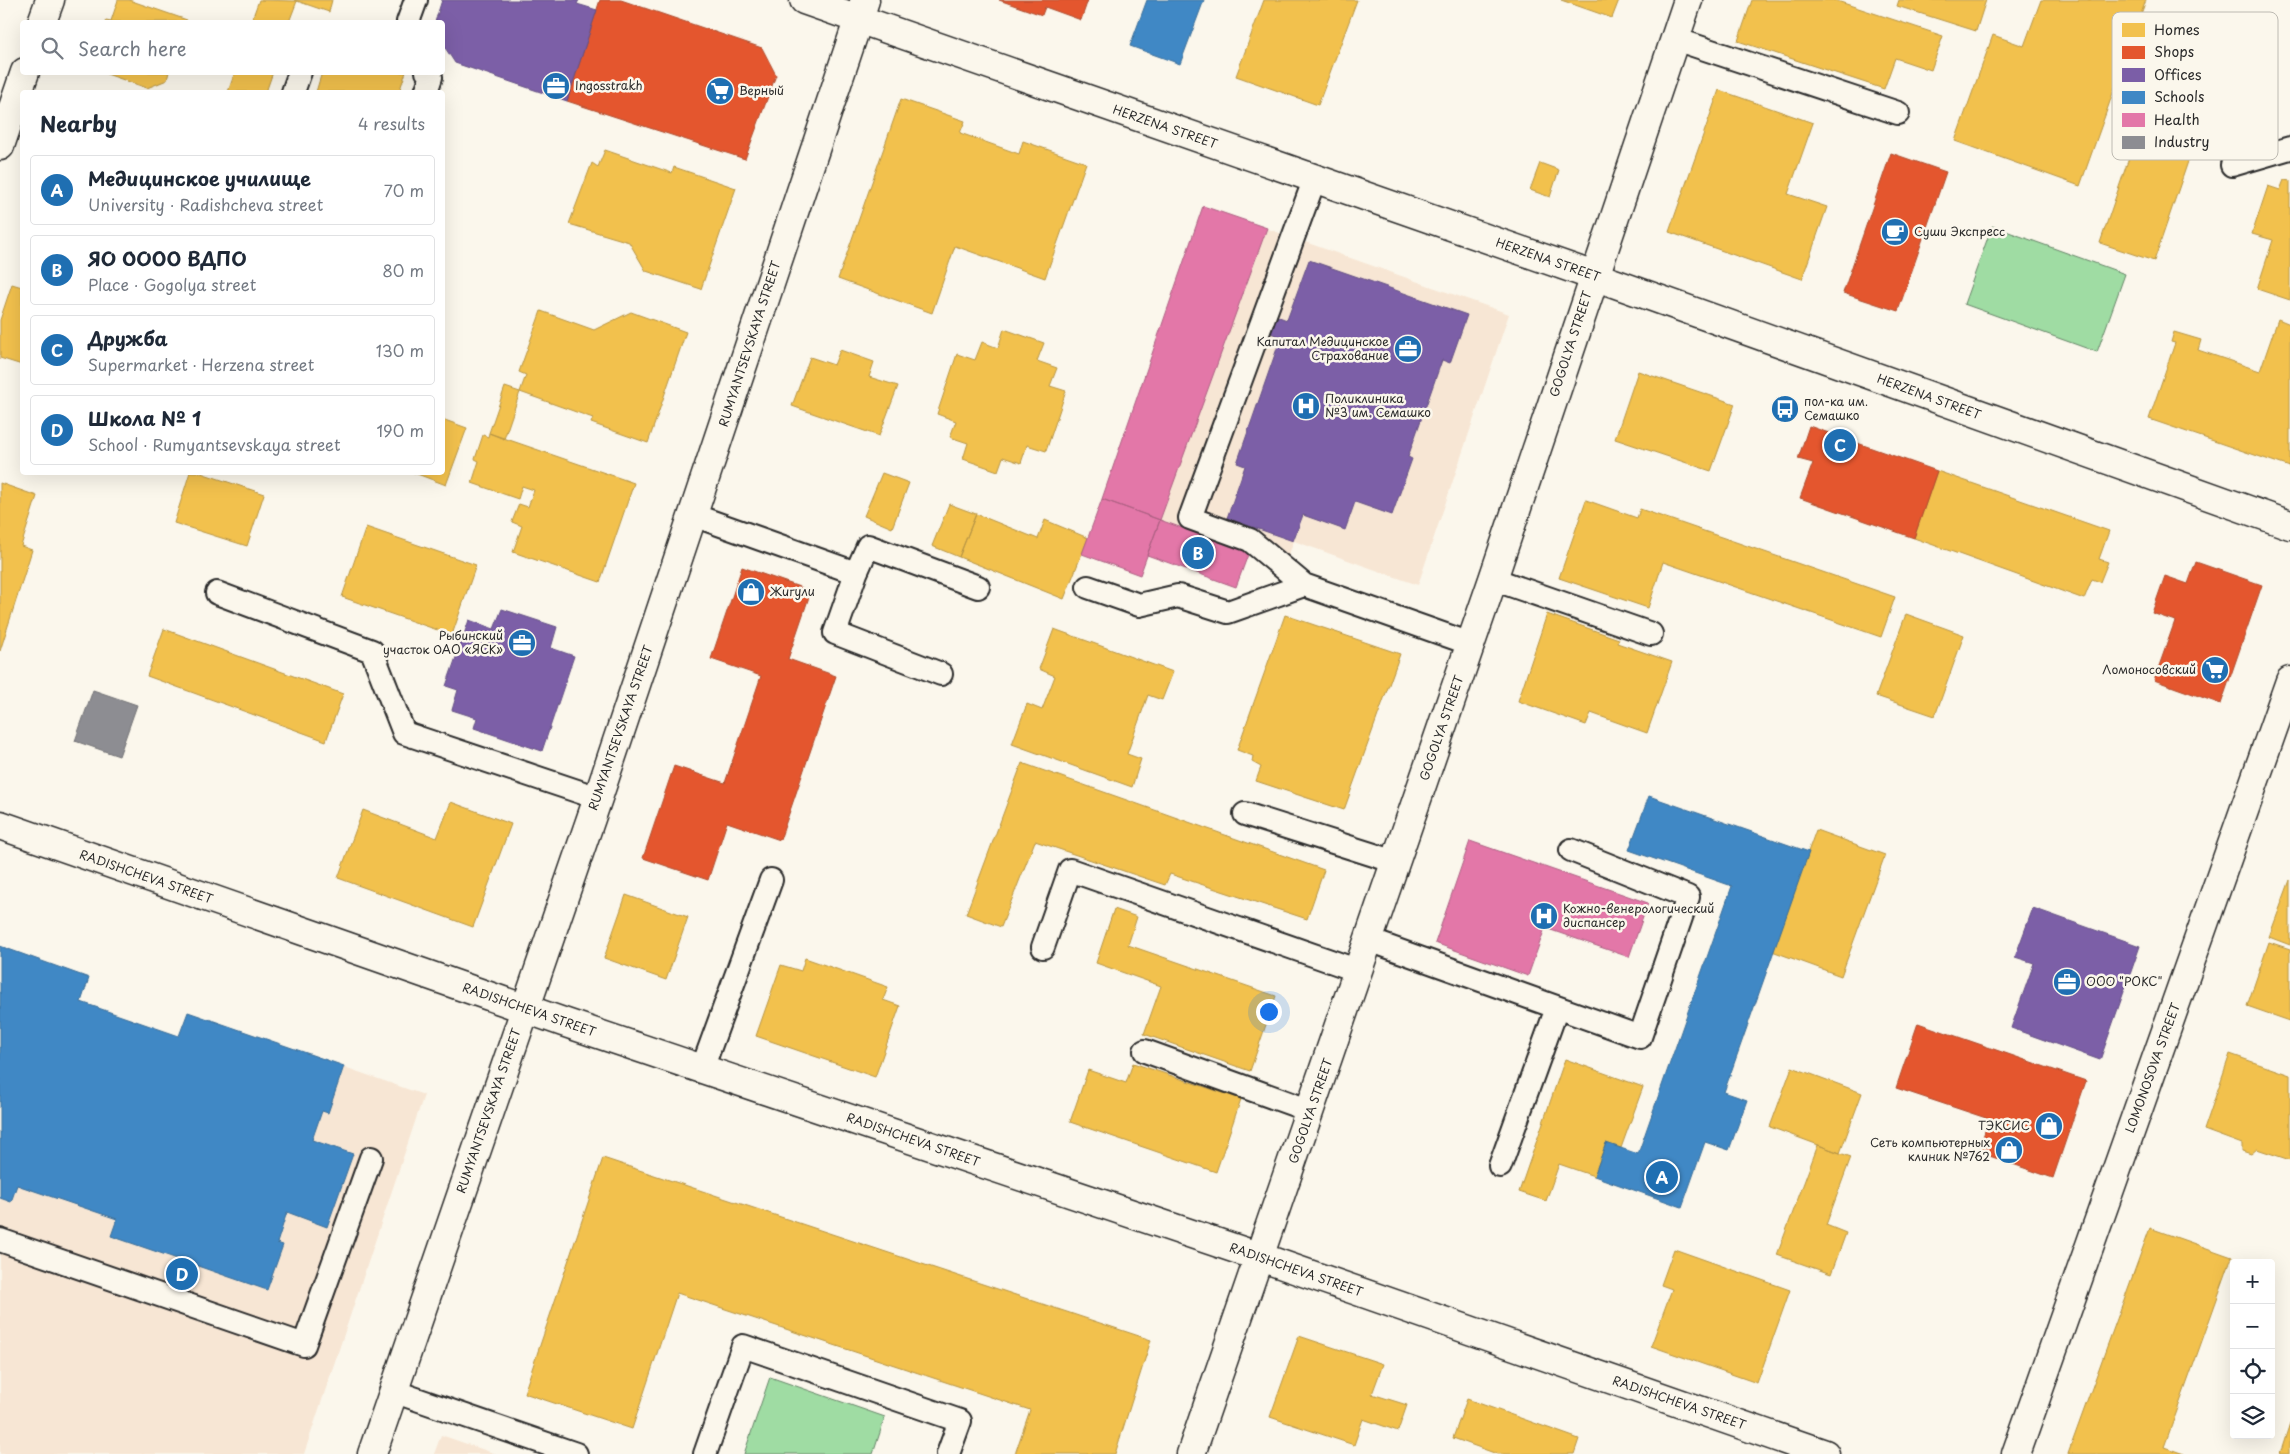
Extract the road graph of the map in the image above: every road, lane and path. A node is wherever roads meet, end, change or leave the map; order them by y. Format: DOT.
graph roads {
  1 [pos="50,0"];
  2 [pos="416,0"];
  3 [pos="804,0"];
  4 [pos="1688,0"];
  5 [pos="862,9"];
  6 [pos="43,20"];
  7 [pos="409,20"];
  8 [pos="1675,39"];
  9 [pos="24,75"];
  10 [pos="299,75"];
  11 [pos="429,75"];
  12 [pos="294,90"];
  13 [pos="427,90"];
  14 [pos="1898,113"];
  15 [pos="0,146"];
  16 [pos="2290,148"];
  17 [pos="2278,152"];
  18 [pos="2251,160"];
  19 [pos="2232,166"];
  20 [pos="1314,178"];
  21 [pos="1594,276"];
  22 [pos="693,515"];
  23 [pos="2290,525"];
  24 [pos="856,573"];
  25 [pos="1494,579"];
  26 [pos="1304,584"];
  27 [pos="978,587"];
  28 [pos="1088,587"];
  29 [pos="217,593"];
  30 [pos="1651,634"];
  31 [pos="1471,644"];
  32 [pos="941,674"];
  33 [pos="2290,681"];
  34 [pos="598,798"];
  35 [pos="1245,814"];
  36 [pos="0,825"];
  37 [pos="1571,850"];
  38 [pos="1396,862"];
  39 [pos="771,880"];
  40 [pos="1369,940"];
  41 [pos="1043,947"];
  42 [pos="1359,972"];
  43 [pos="524,1008"];
  44 [pos="1557,1008"];
  45 [pos="1145,1051"];
  46 [pos="702,1068"];
  47 [pos="1311,1111"];
  48 [pos="371,1158"];
  49 [pos="1500,1166"];
  50 [pos="0,1240"];
  51 [pos="1260,1257"];
  52 [pos="393,1391"];
  53 [pos="372,1454"];
  54 [pos="576,1454"];
  55 [pos="705,1454"];
  56 [pos="948,1454"];
  57 [pos="1191,1454"];
  58 [pos="1825,1454"];
  59 [pos="2016,1454"];
  1 -- 6 [label="street"];
  2 -- 7 [label="lane"];
  3 -- 5 [label="street, HERZENA STREET"];
  4 -- 8 [label="street, GOGOLYA STREET"];
  5 -- 20 [label="street, HERZENA STREET"];
  5 -- 22 [label="street, RUMYANTSEVSKAYA STREET"];
  8 -- 14 [label="lane"];
  8 -- 21 [label="street, GOGOLYA STREET"];
  9 -- 15 [label="street"];
  10 -- 12 [label="lane"];
  11 -- 13 [label="lane"];
  16 -- 17 [label="lane"];
  18 -- 19 [label="lane"];
  20 -- 21 [label="street, HERZENA STREET"];
  20 -- 26 [label="lane"];
  21 -- 23 [label="street, HERZENA STREET"];
  21 -- 25 [label="street, GOGOLYA STREET"];
  22 -- 24 [label="lane"];
  22 -- 34 [label="street, RUMYANTSEVSKAYA STREET"];
  24 -- 27 [label="lane"];
  24 -- 32 [label="lane"];
  25 -- 30 [label="lane"];
  25 -- 31 [label="street, GOGOLYA STREET"];
  26 -- 28 [label="lane"];
  26 -- 31 [label="lane"];
  29 -- 34 [label="lane"];
  31 -- 38 [label="street, GOGOLYA STREET"];
  33 -- 59 [label="street, LOMONOSOVA STREET"];
  34 -- 43 [label="street, RUMYANTSEVSKAYA STREET"];
  35 -- 38 [label="lane"];
  36 -- 43 [label="street, RADISHCHEVA STREET"];
  37 -- 44 [label="lane"];
  38 -- 40 [label="street, GOGOLYA STREET"];
  39 -- 46 [label="lane"];
  40 -- 42 [label="street, GOGOLYA STREET"];
  40 -- 44 [label="lane"];
  41 -- 42 [label="lane"];
  42 -- 47 [label="street, GOGOLYA STREET"];
  43 -- 46 [label="street, RADISHCHEVA STREET"];
  43 -- 52 [label="street, RUMYANTSEVSKAYA STREET"];
  44 -- 49 [label="lane"];
  45 -- 47 [label="lane"];
  46 -- 51 [label="street, RADISHCHEVA STREET"];
  47 -- 51 [label="street, GOGOLYA STREET"];
  48 -- 50 [label="lane"];
  51 -- 57 [label="street, GOGOLYA STREET"];
  51 -- 58 [label="street, RADISHCHEVA STREET"];
  52 -- 53 [label="street, RUMYANTSEVSKAYA STREET"];
  52 -- 54 [label="lane"];
  55 -- 56 [label="lane"];
}
